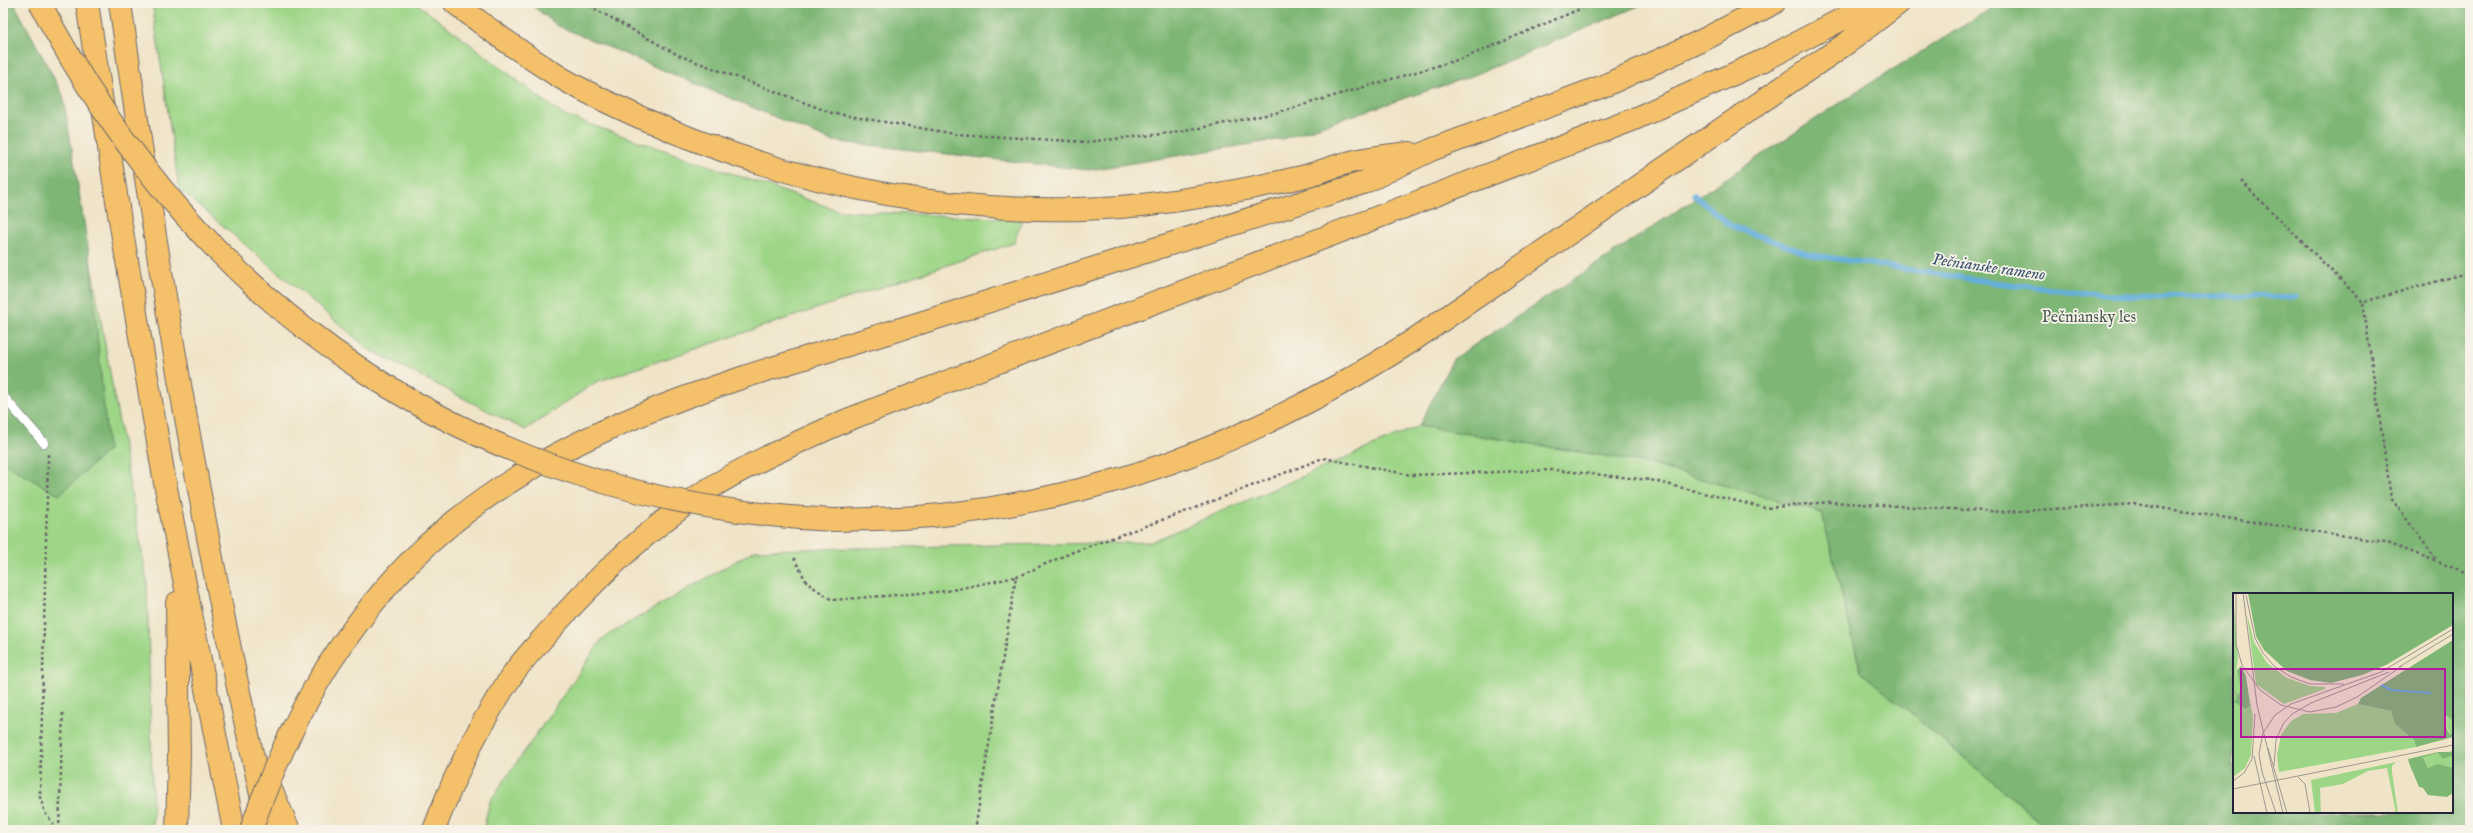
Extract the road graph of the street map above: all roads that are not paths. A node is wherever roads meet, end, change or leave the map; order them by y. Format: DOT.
graph roads {
  1 [pos="40,3"];
  2 [pos="87,3"];
  3 [pos="120,3"];
  4 [pos="455,3"];
  5 [pos="1774,3"];
  6 [pos="1873,3"];
  7 [pos="1899,3"];
  8 [pos="1431,150"];
  9 [pos="3,396"];
  10 [pos="44,443"];
  11 [pos="177,548"];
  12 [pos="248,739"];
  13 [pos="177,830"];
  14 [pos="234,830"];
  15 [pos="250,830"];
  16 [pos="269,830"];
  17 [pos="289,830"];
  18 [pos="434,830"];
  1 -- 7 [label="highway, bridge"];
  2 -- 11 [label="highway"];
  3 -- 12 [label="highway"];
  4 -- 8 [label="highway"];
  5 -- 8 [label="highway"];
  6 -- 18 [label="highway"];
  8 -- 15 [label="highway, bridge"];
  9 -- 10 [label="lane"];
  11 -- 13 [label="highway"];
  11 -- 14 [label="highway"];
  12 -- 16 [label="highway"];
  12 -- 17 [label="highway"];
}
